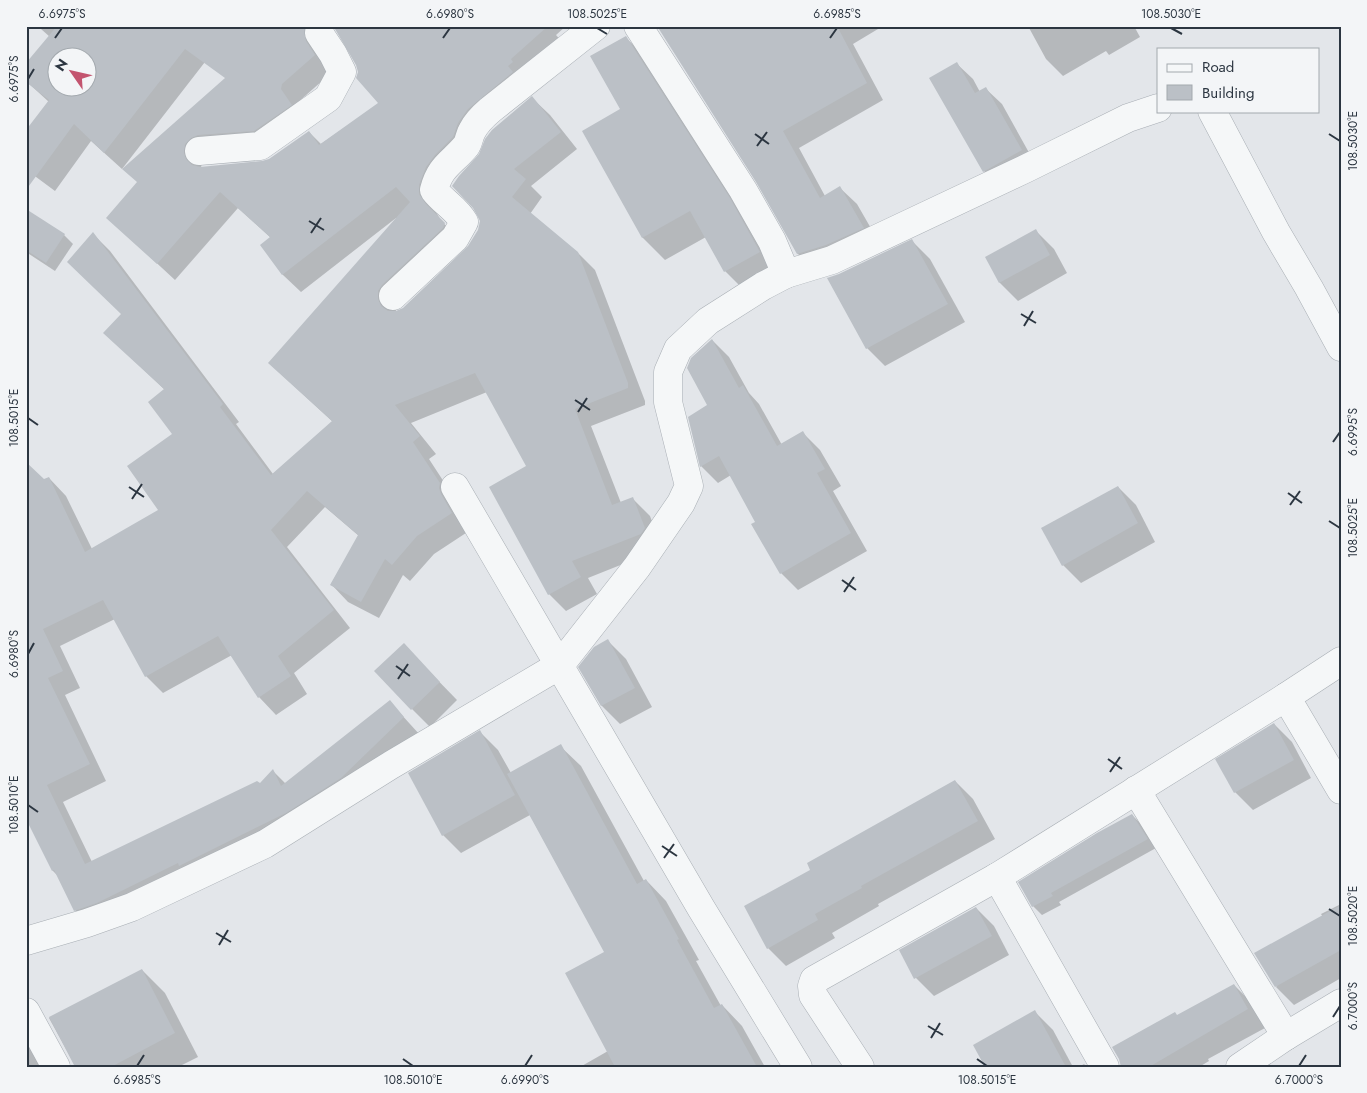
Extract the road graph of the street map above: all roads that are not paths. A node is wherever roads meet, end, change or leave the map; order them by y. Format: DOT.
graph roads {
  1 [pos="320,26"];
  2 [pos="596,26"];
  3 [pos="638,26"];
  4 [pos="1157,108"];
  5 [pos="1213,112"];
  6 [pos="199,151"];
  7 [pos="786,274"];
  8 [pos="392,296"];
  9 [pos="1341,347"];
  10 [pos="456,487"];
  11 [pos="1341,661"];
  12 [pos="560,665"];
  13 [pos="1286,697"];
  14 [pos="1136,790"];
  15 [pos="1341,790"];
  16 [pos="997,877"];
  17 [pos="26,940"];
  18 [pos="1341,1003"];
  19 [pos="26,1012"];
  20 [pos="1286,1036"];
  21 [pos="56,1067"];
  22 [pos="798,1067"];
  23 [pos="860,1067"];
  24 [pos="1105,1067"];
  25 [pos="1240,1067"];
  1 -- 6 [label="street"];
  2 -- 8 [label="street"];
  3 -- 7 [label="street"];
  4 -- 7 [label="street"];
  5 -- 9 [label="street"];
  7 -- 12 [label="street"];
  10 -- 12 [label="street"];
  11 -- 13 [label="street"];
  12 -- 17 [label="street"];
  12 -- 22 [label="street"];
  13 -- 14 [label="street"];
  13 -- 15 [label="street"];
  14 -- 16 [label="street"];
  14 -- 20 [label="street"];
  16 -- 23 [label="street"];
  16 -- 24 [label="street"];
  18 -- 20 [label="street"];
  19 -- 21 [label="street"];
  20 -- 25 [label="street"];
}
